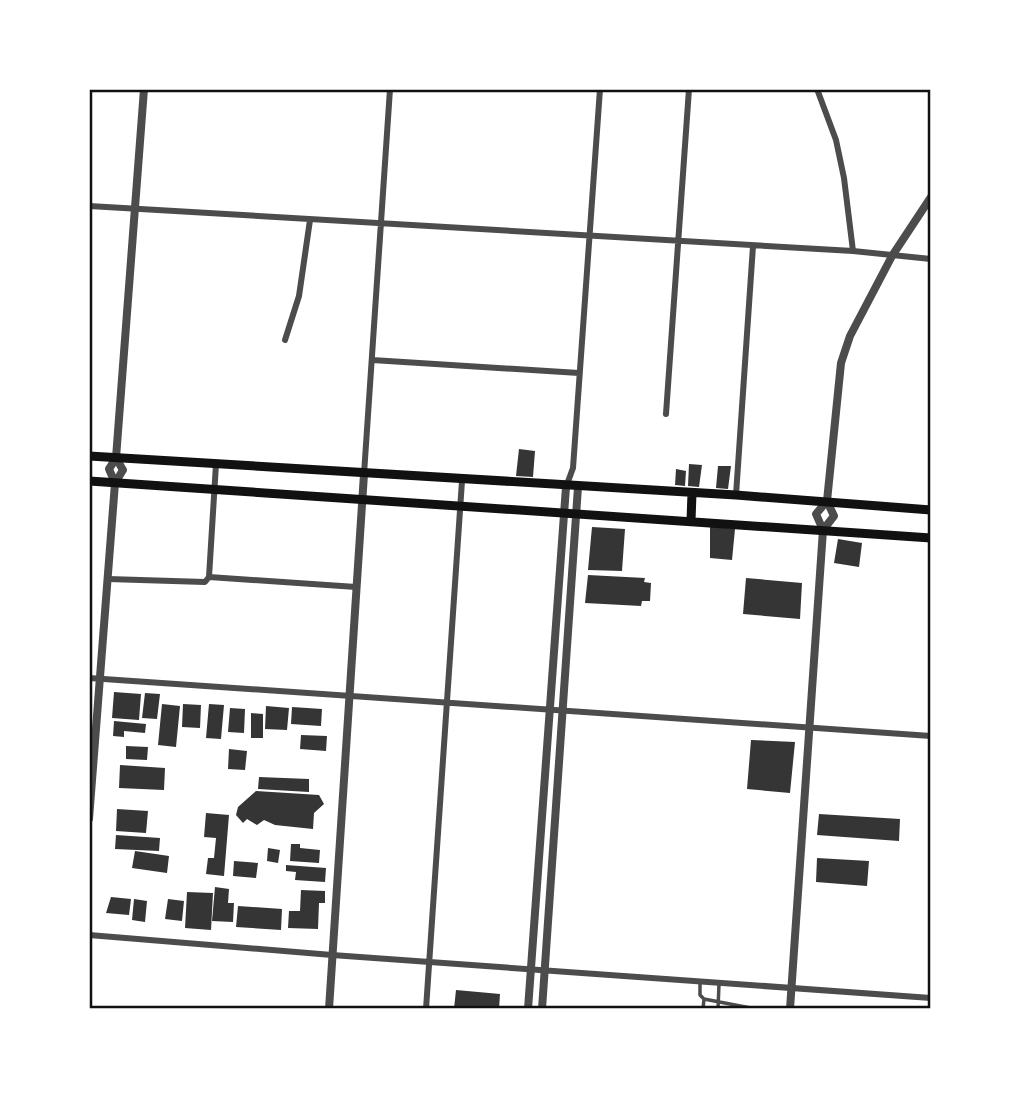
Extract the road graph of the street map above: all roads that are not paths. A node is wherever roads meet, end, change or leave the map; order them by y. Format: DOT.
graph roads {
  1 [pos="144,89"];
  2 [pos="390,89"];
  3 [pos="600,89"];
  4 [pos="689,89"];
  5 [pos="817,89"];
  6 [pos="931,197"];
  7 [pos="89,206"];
  8 [pos="134,210"];
  9 [pos="310,220"];
  10 [pos="383,224"];
  11 [pos="589,237"];
  12 [pos="680,242"];
  13 [pos="753,246"];
  14 [pos="853,251"];
  15 [pos="892,256"];
  16 [pos="931,259"];
  17 [pos="285,340"];
  18 [pos="372,360"];
  19 [pos="579,373"];
  20 [pos="666,414"];
  21 [pos="89,456"];
  22 [pos="116,458"];
  23 [pos="216,464"];
  24 [pos="573,468"];
  25 [pos="364,474"];
  26 [pos="89,481"];
  27 [pos="462,481"];
  28 [pos="115,483"];
  29 [pos="566,486"];
  30 [pos="578,487"];
  31 [pos="214,490"];
  32 [pos="692,493"];
  33 [pos="736,495"];
  34 [pos="362,500"];
  35 [pos="827,501"];
  36 [pos="460,506"];
  37 [pos="931,510"];
  38 [pos="564,512"];
  39 [pos="575,513"];
  40 [pos="691,521"];
  41 [pos="823,530"];
  42 [pos="931,538"];
  43 [pos="209,577"];
  44 [pos="108,579"];
  45 [pos="356,587"];
  46 [pos="89,678"];
  47 [pos="100,679"];
  48 [pos="349,697"];
  49 [pos="448,704"];
  50 [pos="550,711"];
  51 [pos="561,712"];
  52 [pos="807,728"];
  53 [pos="931,737"];
  54 [pos="89,819"];
  55 [pos="89,935"];
  56 [pos="332,956"];
  57 [pos="429,962"];
  58 [pos="531,969"];
  59 [pos="544,970"];
  60 [pos="700,981"];
  61 [pos="719,982"];
  62 [pos="791,987"];
  63 [pos="931,998"];
  64 [pos="704,999"];
  65 [pos="718,1002"];
  66 [pos="329,1009"];
  67 [pos="426,1009"];
  68 [pos="528,1009"];
  69 [pos="542,1009"];
  70 [pos="703,1009"];
  71 [pos="718,1009"];
  72 [pos="756,1009"];
  73 [pos="790,1009"];
  1 -- 8 [label="street"];
  2 -- 10 [label="street"];
  3 -- 11 [label="street"];
  4 -- 12 [label="street"];
  5 -- 14 [label="street"];
  6 -- 15 [label="street"];
  7 -- 8 [label="street"];
  8 -- 9 [label="street"];
  8 -- 22 [label="street"];
  9 -- 10 [label="street"];
  9 -- 17 [label="street"];
  10 -- 11 [label="street"];
  10 -- 18 [label="street"];
  11 -- 12 [label="street"];
  11 -- 19 [label="street"];
  12 -- 13 [label="street"];
  12 -- 20 [label="street"];
  13 -- 14 [label="street"];
  13 -- 33 [label="street"];
  14 -- 15 [label="street"];
  15 -- 16 [label="street"];
  15 -- 35 [label="street"];
  18 -- 19 [label="street"];
  18 -- 25 [label="street"];
  19 -- 24 [label="street"];
  21 -- 22 [label="main road"];
  22 -- 23 [label="main road"];
  22 -- 28 [label="street"];
  22 -- 28 [label="street"];
  23 -- 25 [label="main road"];
  23 -- 31 [label="street"];
  24 -- 29 [label="street"];
  24 -- 30 [label="street"];
  25 -- 27 [label="main road"];
  25 -- 34 [label="street"];
  26 -- 28 [label="main road"];
  27 -- 29 [label="main road"];
  27 -- 36 [label="street"];
  28 -- 31 [label="main road"];
  28 -- 44 [label="street"];
  29 -- 30 [label="main road"];
  29 -- 38 [label="street"];
  30 -- 32 [label="main road"];
  30 -- 39 [label="street"];
  31 -- 34 [label="main road"];
  31 -- 43 [label="street"];
  32 -- 33 [label="main road"];
  32 -- 40 [label="main road"];
  33 -- 35 [label="main road"];
  34 -- 36 [label="main road"];
  34 -- 45 [label="street"];
  35 -- 37 [label="main road"];
  35 -- 41 [label="street"];
  35 -- 41 [label="street"];
  36 -- 38 [label="main road"];
  36 -- 49 [label="street"];
  38 -- 39 [label="main road"];
  38 -- 50 [label="street"];
  39 -- 40 [label="main road"];
  39 -- 51 [label="street"];
  40 -- 41 [label="main road"];
  41 -- 42 [label="main road"];
  41 -- 52 [label="street"];
  43 -- 44 [label="street"];
  43 -- 45 [label="street"];
  44 -- 47 [label="street"];
  45 -- 48 [label="street"];
  46 -- 47 [label="street"];
  47 -- 48 [label="street"];
  47 -- 54 [label="street"];
  48 -- 49 [label="street"];
  48 -- 56 [label="street"];
  49 -- 50 [label="street"];
  49 -- 57 [label="street"];
  50 -- 51 [label="street"];
  50 -- 58 [label="street"];
  51 -- 52 [label="street"];
  51 -- 59 [label="street"];
  52 -- 53 [label="street"];
  52 -- 62 [label="street"];
  55 -- 56 [label="street"];
  56 -- 57 [label="street"];
  56 -- 66 [label="street"];
  57 -- 58 [label="street"];
  57 -- 67 [label="street"];
  58 -- 59 [label="street"];
  58 -- 68 [label="street"];
  59 -- 60 [label="street"];
  59 -- 69 [label="street"];
  60 -- 61 [label="street"];
  60 -- 64 [label="lane"];
  61 -- 62 [label="street"];
  61 -- 65 [label="lane"];
  62 -- 63 [label="street"];
  62 -- 73 [label="street"];
  64 -- 65 [label="lane"];
  64 -- 70 [label="lane"];
  65 -- 71 [label="lane"];
  65 -- 72 [label="lane"];
}
